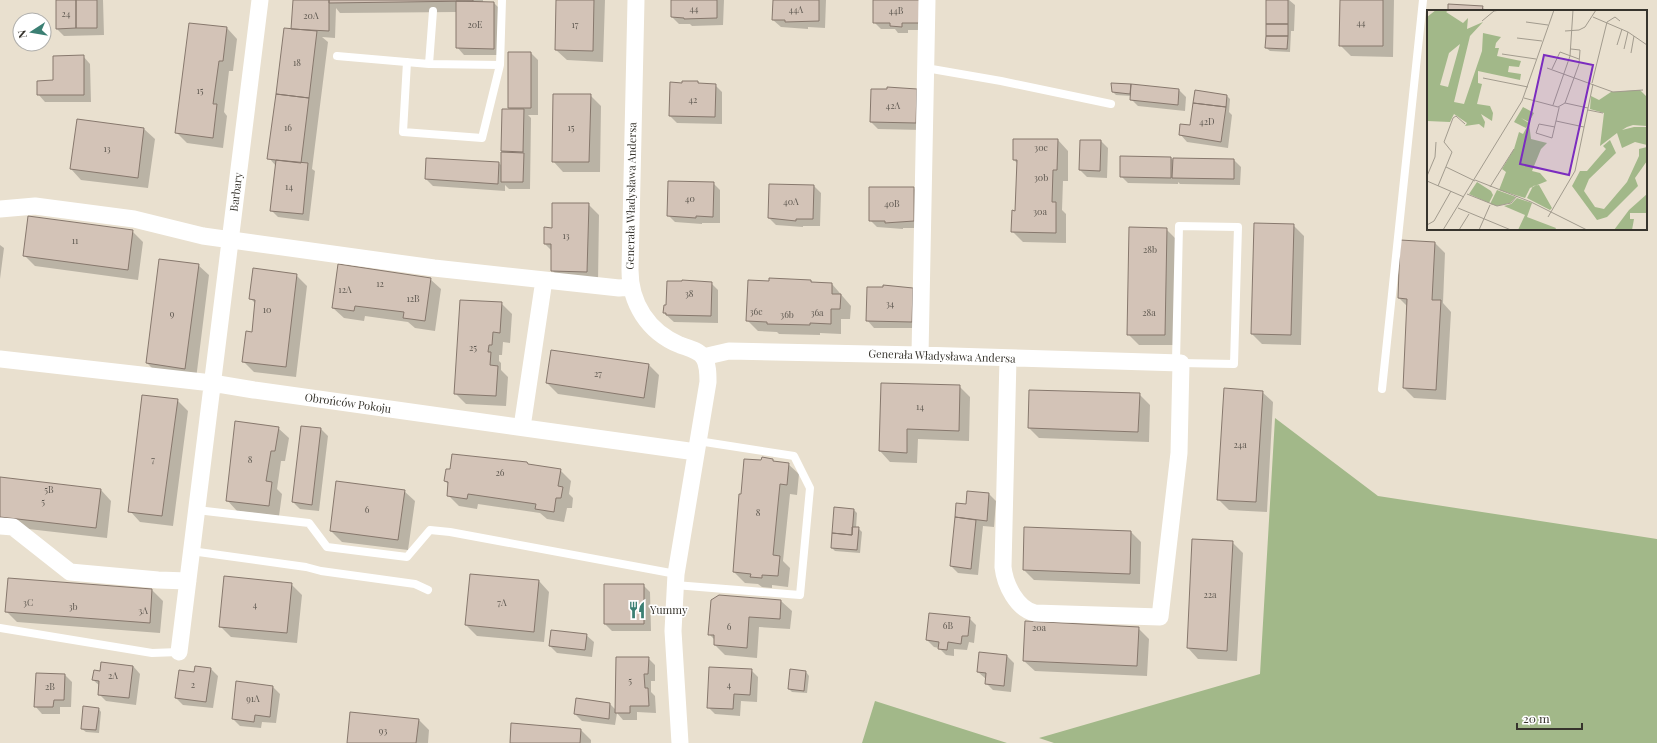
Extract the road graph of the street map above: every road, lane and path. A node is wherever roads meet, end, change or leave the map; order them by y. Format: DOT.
graph roads {
  1 [pos="260,0"];
  2 [pos="502,0"];
  3 [pos="636,0"];
  4 [pos="927,0"];
  5 [pos="1423,0"];
  6 [pos="433,11"];
  7 [pos="337,56"];
  8 [pos="407,62"];
  9 [pos="429,64"];
  10 [pos="500,65"];
  11 [pos="926,68"];
  12 [pos="1111,104"];
  13 [pos="0,209"];
  14 [pos="230,239"];
  15 [pos="544,280"];
  16 [pos="631,287"];
  17 [pos="920,355"];
  18 [pos="703,357"];
  19 [pos="1008,358"];
  20 [pos="0,359"];
  21 [pos="1179,363"];
  22 [pos="212,383"];
  23 [pos="1382,389"];
  24 [pos="522,427"];
  25 [pos="697,447"];
  26 [pos="197,510"];
  27 [pos="0,526"];
  28 [pos="191,551"];
  29 [pos="675,579"];
  30 [pos="188,581"];
  31 [pos="428,590"];
  32 [pos="0,628"];
  33 [pos="180,652"];
  34 [pos="680,743"];
  1 -- 14 [label="street, Barbary"];
  2 -- 10 [label="lane"];
  3 -- 16 [label="street, Generała Władysława Andersa"];
  4 -- 11 [label="street"];
  5 -- 23 [label="lane"];
  6 -- 9 [label="lane"];
  7 -- 8 [label="lane"];
  8 -- 9 [label="lane"];
  8 -- 10 [label="lane"];
  9 -- 10 [label="lane"];
  11 -- 12 [label="lane"];
  11 -- 17 [label="street"];
  13 -- 14 [label="street"];
  14 -- 15 [label="street"];
  14 -- 22 [label="street, Barbary"];
  15 -- 16 [label="street"];
  15 -- 24 [label="street"];
  16 -- 18 [label="street, Generała Władysława Andersa"];
  17 -- 18 [label="street, Generała Władysława Andersa"];
  17 -- 19 [label="street, Generała Władysława Andersa"];
  18 -- 25 [label="street"];
  19 -- 21 [label="street, Generała Władysława Andersa"];
  19 -- 21 [label="street"];
  20 -- 22 [label="street, Obrońców Pokoju"];
  21 -- 21 [label="lane"];
  22 -- 24 [label="street, Obrońców Pokoju"];
  22 -- 26 [label="street, Barbary"];
  24 -- 25 [label="street, Obrońców Pokoju"];
  25 -- 29 [label="street"];
  25 -- 29 [label="lane"];
  26 -- 28 [label="street, Barbary"];
  26 -- 29 [label="lane"];
  27 -- 30 [label="street"];
  28 -- 30 [label="street, Barbary"];
  28 -- 31 [label="lane"];
  29 -- 34 [label="street"];
  30 -- 33 [label="street, Barbary"];
  32 -- 33 [label="lane"];
}
